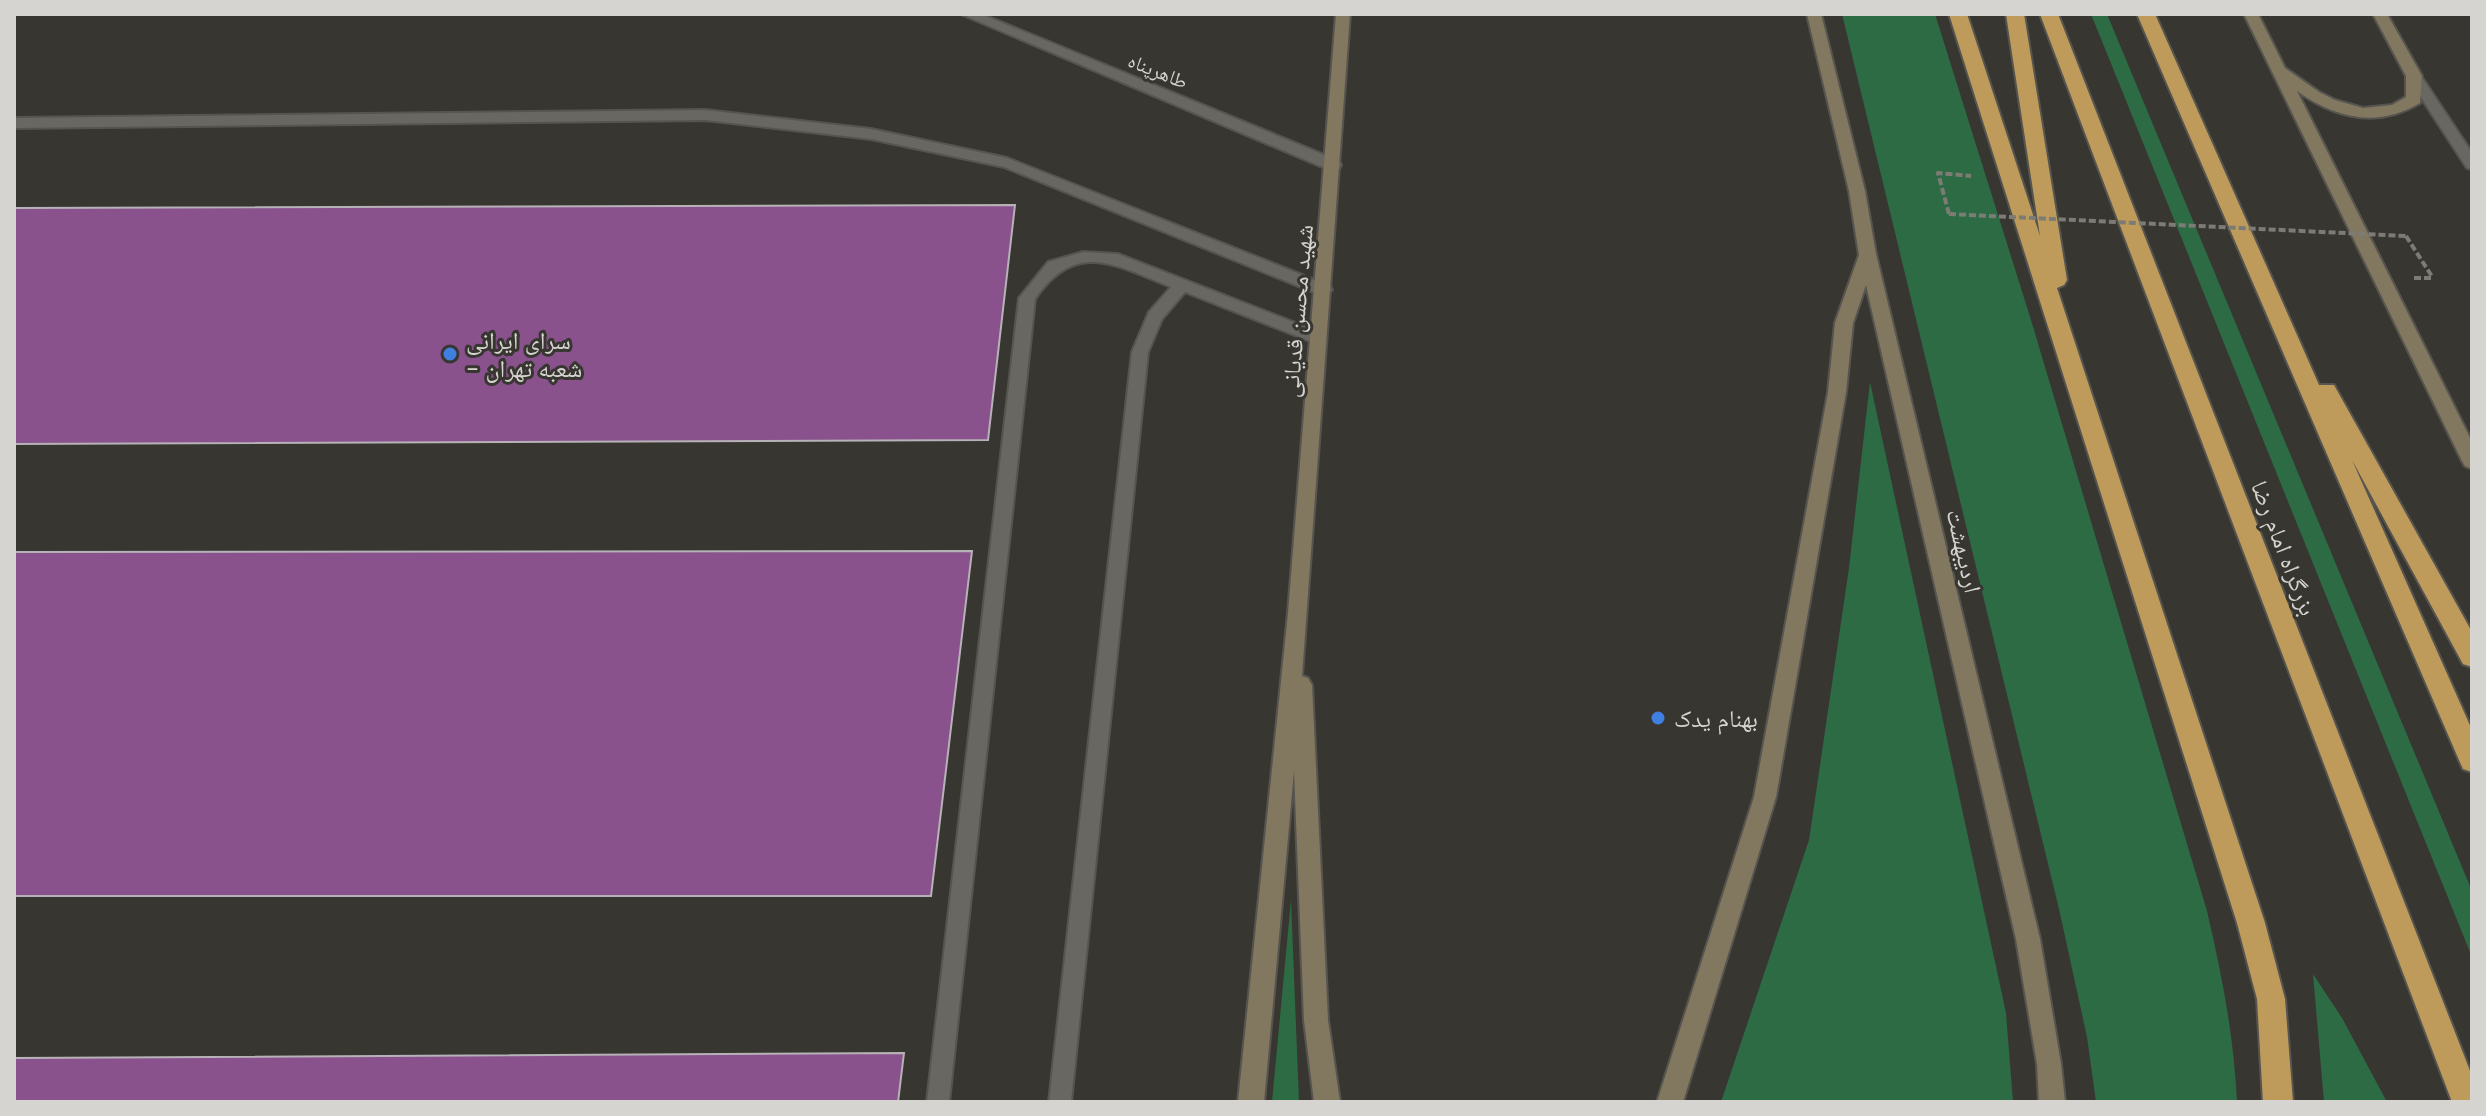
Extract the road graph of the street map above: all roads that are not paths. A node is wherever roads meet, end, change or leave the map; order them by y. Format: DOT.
graph roads {
  1 [pos="968,14"];
  2 [pos="1343,14"];
  3 [pos="1814,14"];
  4 [pos="1958,14"];
  5 [pos="2015,14"];
  6 [pos="2049,14"];
  7 [pos="2146,14"];
  8 [pos="2251,14"];
  9 [pos="2380,14"];
  10 [pos="2277,65"];
  11 [pos="2414,76"];
  12 [pos="14,123"];
  13 [pos="2472,164"];
  14 [pos="1333,165"];
  15 [pos="1867,254"];
  16 [pos="2251,256"];
  17 [pos="1181,286"];
  18 [pos="1324,290"];
  19 [pos="1318,338"];
  20 [pos="2068,355"];
  21 [pos="2472,461"];
  22 [pos="1298,613"];
  23 [pos="2472,656"];
  24 [pos="2472,760"];
  25 [pos="938,1102"];
  26 [pos="1060,1102"];
  27 [pos="1251,1102"];
  28 [pos="1327,1102"];
  29 [pos="1670,1102"];
  30 [pos="2052,1102"];
  31 [pos="2278,1102"];
  32 [pos="2467,1102"];
  1 -- 14 [label="street, طاهرپناه"];
  2 -- 14 [label="main road, شهید محسن قدیانی"];
  3 -- 15 [label="main road, اردیبهشت"];
  4 -- 20 [label="highway"];
  5 -- 20 [label="highway"];
  6 -- 32 [label="highway, بزرگراه امام رضا"];
  7 -- 16 [label="highway"];
  8 -- 10 [label="main road"];
  9 -- 11 [label="main road"];
  10 -- 11 [label="main road"];
  10 -- 21 [label="main road"];
  11 -- 13 [label="lane"];
  12 -- 18 [label="lane"];
  14 -- 18 [label="main road, شهید محسن قدیانی"];
  15 -- 29 [label="main road"];
  15 -- 30 [label="main road, اردیبهشت"];
  16 -- 23 [label="highway"];
  16 -- 24 [label="highway"];
  17 -- 19 [label="lane"];
  17 -- 25 [label="lane"];
  17 -- 26 [label="lane"];
  18 -- 19 [label="main road, شهید محسن قدیانی"];
  19 -- 22 [label="main road, شهید محسن قدیانی"];
  20 -- 31 [label="highway"];
  22 -- 27 [label="main road"];
  22 -- 28 [label="main road"];
}
